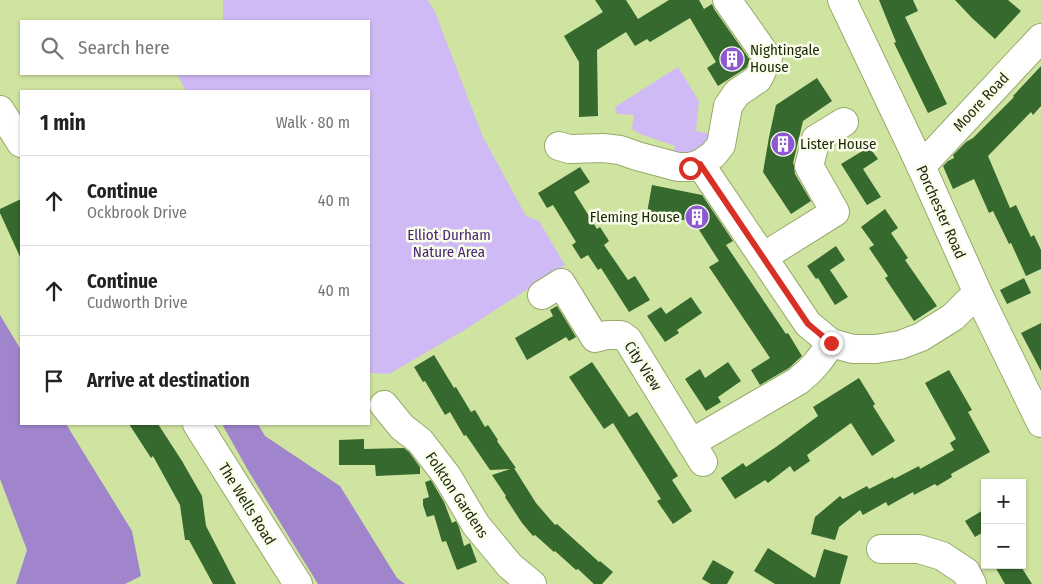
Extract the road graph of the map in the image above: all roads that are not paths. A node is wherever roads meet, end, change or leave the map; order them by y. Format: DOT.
graph roads {
  1 [pos="728,0"];
  2 [pos="842,0"];
  3 [pos="1041,38"];
  4 [pos="0,110"];
  5 [pos="844,122"];
  6 [pos="20,141"];
  7 [pos="559,146"];
  8 [pos="700,164"];
  9 [pos="920,164"];
  10 [pos="763,257"];
  11 [pos="542,295"];
  12 [pos="980,298"];
  13 [pos="831,343"];
  14 [pos="384,405"];
  15 [pos="1038,405"];
  16 [pos="198,425"];
  17 [pos="881,549"];
  18 [pos="298,584"];
  19 [pos="532,584"];
  20 [pos="972,584"];
  1 -- 8 [label="street"];
  2 -- 9 [label="street, Porchester Road"];
  3 -- 9 [label="street, Moore Road"];
  4 -- 6 [label="street"];
  5 -- 10 [label="street"];
  7 -- 8 [label="street"];
  8 -- 10 [label="street"];
  9 -- 12 [label="street, Porchester Road"];
  10 -- 13 [label="street"];
  11 -- 13 [label="street, City View"];
  12 -- 13 [label="street"];
  12 -- 15 [label="street, Porchester Road"];
  14 -- 19 [label="street, Folkton Gardens"];
  16 -- 18 [label="street, The Wells Road"];
  17 -- 20 [label="street"];
}
